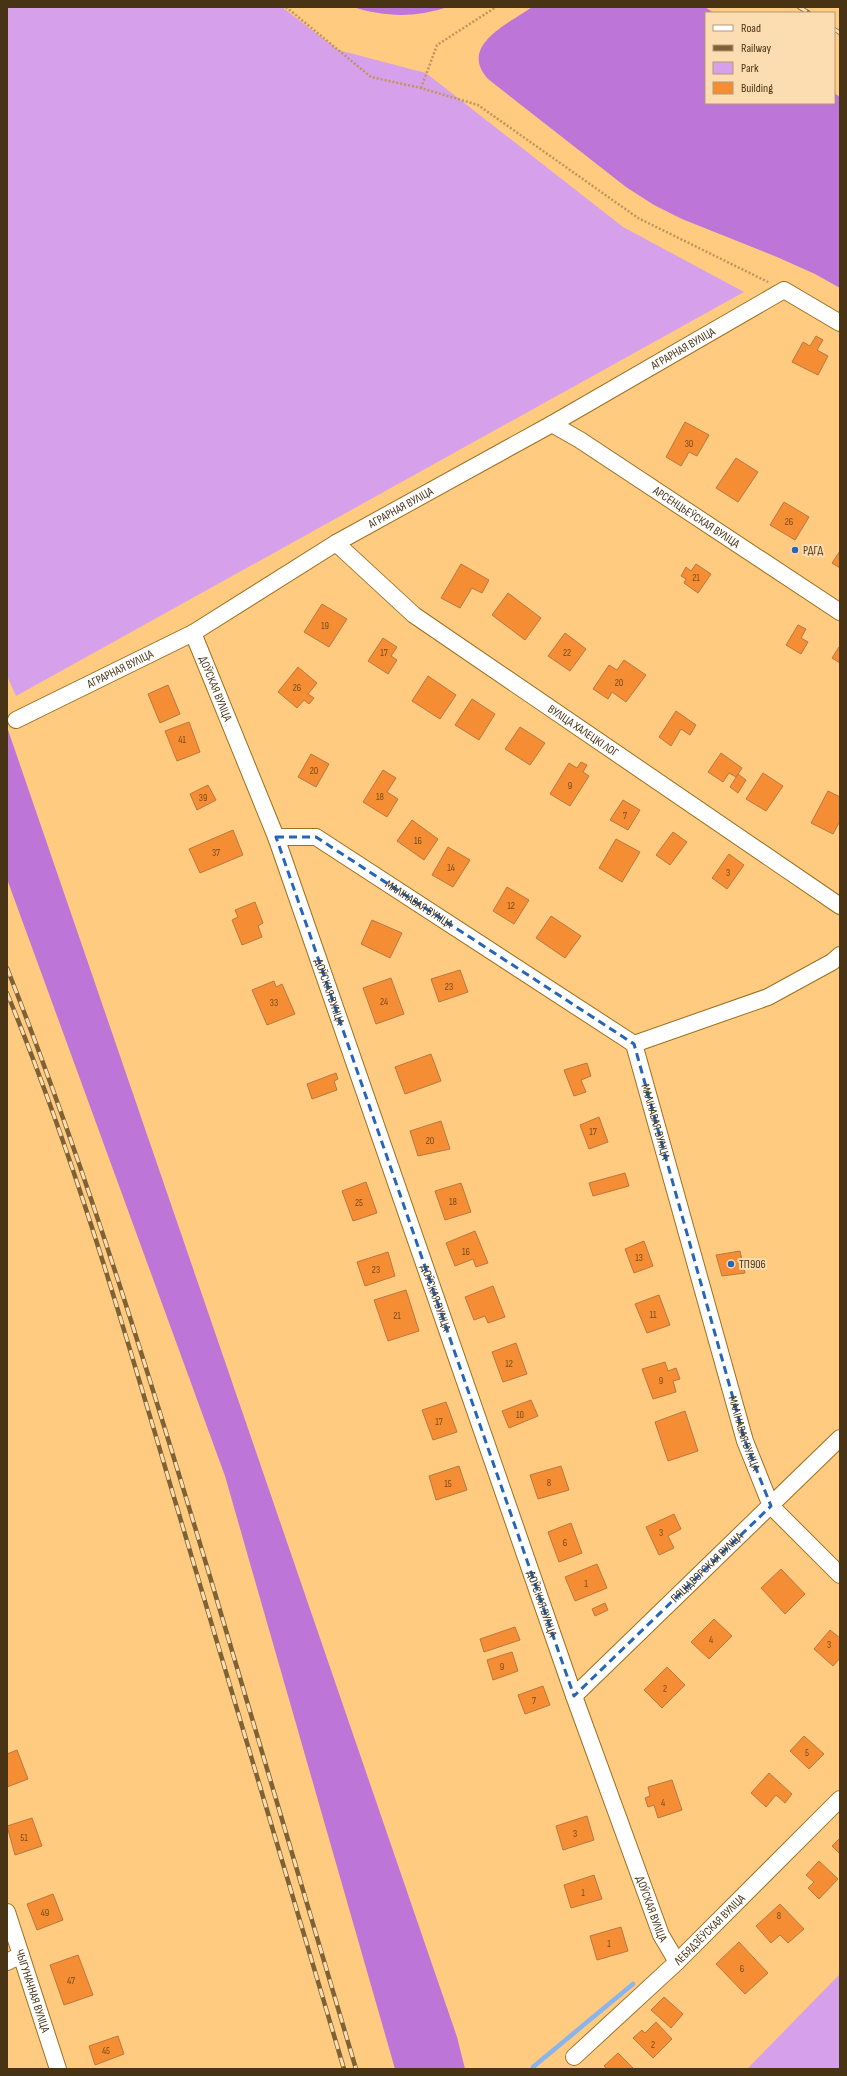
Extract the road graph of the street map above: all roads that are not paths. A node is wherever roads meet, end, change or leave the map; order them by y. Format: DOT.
graph roads {
  1 [pos="840,323"];
  2 [pos="552,424"];
  3 [pos="336,543"];
  4 [pos="840,612"];
  5 [pos="193,633"];
  6 [pos="16,720"];
  7 [pos="276,837"];
  8 [pos="840,906"];
  9 [pos="840,955"];
  10 [pos="634,1044"];
  11 [pos="840,1438"];
  12 [pos="771,1506"];
  13 [pos="840,1575"];
  14 [pos="574,1696"];
  15 [pos="840,1799"];
  16 [pos="7,1912"];
  17 [pos="14,1958"];
  18 [pos="677,1962"];
  19 [pos="574,2057"];
  20 [pos="58,2069"];
  1 -- 2 [label="street, АГРАРНАЯ ВУЛІЦА"];
  2 -- 3 [label="street, АГРАРНАЯ ВУЛІЦА"];
  2 -- 4 [label="street, АРСЕНЦЬЕЎСКАЯ ВУЛІЦА"];
  3 -- 5 [label="street, АГРАРНАЯ ВУЛІЦА"];
  3 -- 8 [label="street, ВУЛІЦА ХАЛЕЦКІ ЛОГ"];
  5 -- 6 [label="street, АГРАРНАЯ ВУЛІЦА"];
  5 -- 7 [label="street, ДОЎСКАЯ ВУЛІЦА"];
  7 -- 10 [label="street, МАЛІНАВАЯ ВУЛІЦА"];
  7 -- 14 [label="street, ДОЎСКАЯ ВУЛІЦА"];
  9 -- 10 [label="street"];
  10 -- 12 [label="street, МАЛІНАВАЯ ВУЛІЦА"];
  11 -- 12 [label="street, ПЯЦІДВОРСКАЯ ВУЛІЦА"];
  12 -- 13 [label="street, МАЛІНАВАЯ ВУЛІЦА"];
  12 -- 14 [label="street, ПЯЦІДВОРСКАЯ ВУЛІЦА"];
  14 -- 18 [label="street, ДОЎСКАЯ ВУЛІЦА"];
  15 -- 18 [label="street, ЛЕБЯДЗЁЎСКАЯ ВУЛІЦА"];
  16 -- 17 [label="street, ЧЫГУНАЧНАЯ ВУЛІЦА"];
  17 -- 20 [label="street, ЧЫГУНАЧНАЯ ВУЛІЦА"];
  18 -- 19 [label="street, ЛЕБЯДЗЁЎСКАЯ ВУЛІЦА"];
}
